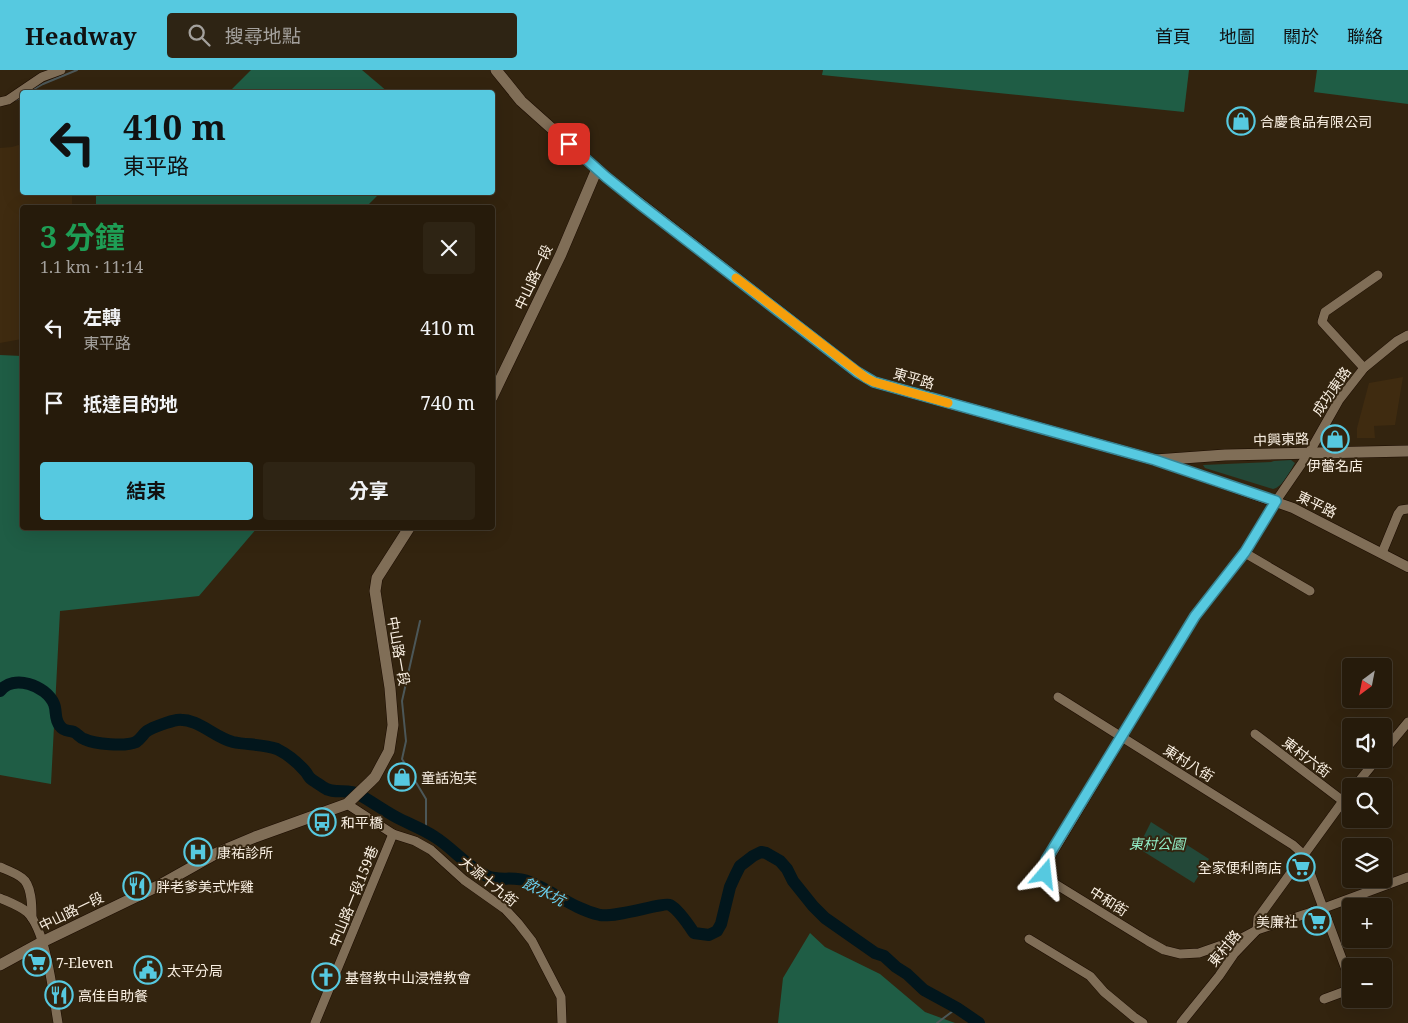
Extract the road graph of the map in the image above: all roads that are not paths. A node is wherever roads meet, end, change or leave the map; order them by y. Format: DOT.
graph roads {
  1 [pos="61,70"];
  2 [pos="496,70"];
  3 [pos="23,90"];
  4 [pos="20,92"];
  5 [pos="0,102"];
  6 [pos="597,169"];
  7 [pos="1378,275"];
  8 [pos="1408,335"];
  9 [pos="1364,368"];
  10 [pos="495,391"];
  11 [pos="1408,451"];
  12 [pos="1309,453"];
  13 [pos="1155,460"];
  14 [pos="1276,501"];
  15 [pos="1408,509"];
  16 [pos="408,530"];
  17 [pos="1245,552"];
  18 [pos="1382,553"];
  19 [pos="1408,567"];
  20 [pos="1310,591"];
  21 [pos="1058,697"];
  22 [pos="1408,722"];
  23 [pos="1255,734"];
  24 [pos="1121,737"];
  25 [pos="1392,741"];
  26 [pos="1370,768"];
  27 [pos="1362,778"];
  28 [pos="1342,800"];
  29 [pos="1342,802"];
  30 [pos="347,804"];
  31 [pos="393,834"];
  32 [pos="1304,854"];
  33 [pos="0,866"];
  34 [pos="1408,877"];
  35 [pos="0,898"];
  36 [pos="1324,908"];
  37 [pos="32,918"];
  38 [pos="1257,930"];
  39 [pos="1029,939"];
  40 [pos="42,942"];
  41 [pos="1342,958"];
  42 [pos="0,965"];
  43 [pos="1342,992"];
  44 [pos="1324,999"];
  45 [pos="58,1023"];
  46 [pos="316,1023"];
  47 [pos="562,1023"];
  48 [pos="1143,1023"];
  49 [pos="1181,1023"];
  1 -- 3 [label="street"];
  2 -- 6 [label="main road, 東平路"];
  4 -- 5 [label="street"];
  6 -- 10 [label="main road, 中山路一段"];
  6 -- 13 [label="main road, 東平路"];
  7 -- 9 [label="street"];
  8 -- 9 [label="street, 成功東路"];
  9 -- 12 [label="street, 成功東路"];
  11 -- 12 [label="main road, 中興東路"];
  12 -- 13 [label="main road, 中興東路"];
  12 -- 14 [label="street, 成功東路"];
  13 -- 14 [label="street, 東平路"];
  14 -- 17 [label="street, 中和街"];
  14 -- 18 [label="street, 東平路"];
  15 -- 18 [label="street"];
  16 -- 30 [label="main road, 中山路一段"];
  17 -- 20 [label="street"];
  17 -- 24 [label="street, 中和街"];
  18 -- 19 [label="street, 東平路"];
  21 -- 24 [label="street, 東村八街"];
  22 -- 25 [label="street"];
  23 -- 28 [label="street, 東村六街"];
  24 -- 32 [label="street, 東村八街"];
  24 -- 38 [label="street, 中和街"];
  26 -- 27 [label="street"];
  29 -- 32 [label="street, 東村路"];
  30 -- 31 [label="street, 大源十九街"];
  30 -- 40 [label="main road, 中山路一段"];
  31 -- 46 [label="street, 中山路一段159巷"];
  31 -- 47 [label="street, 大源十九街"];
  32 -- 36 [label="street"];
  32 -- 38 [label="street, 東村路"];
  33 -- 37 [label="street"];
  34 -- 36 [label="street, 中和街"];
  35 -- 37 [label="street"];
  36 -- 38 [label="street, 中和街"];
  36 -- 41 [label="street"];
  37 -- 40 [label="street"];
  38 -- 49 [label="street, 東村路"];
  39 -- 48 [label="street"];
  40 -- 42 [label="main road, 中山路一段"];
  40 -- 45 [label="street"];
  43 -- 44 [label="street"];
}
